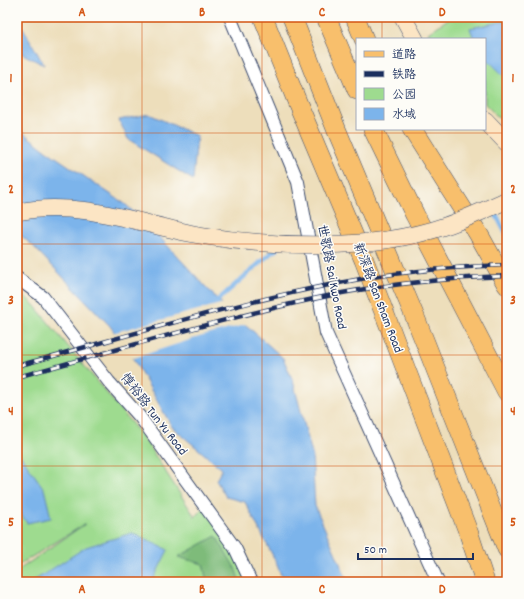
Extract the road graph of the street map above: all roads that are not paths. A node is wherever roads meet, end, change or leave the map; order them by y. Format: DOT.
graph roads {
  1 [pos="230,17"];
  2 [pos="263,17"];
  3 [pos="292,17"];
  4 [pos="326,17"];
  5 [pos="355,17"];
  6 [pos="403,17"];
  7 [pos="364,38"];
  8 [pos="414,38"];
  9 [pos="356,88"];
  10 [pos="486,121"];
  11 [pos="374,130"];
  12 [pos="413,130"];
  13 [pos="507,143"];
  14 [pos="507,200"];
  15 [pos="17,212"];
  16 [pos="17,278"];
  17 [pos="507,285"];
  18 [pos="507,392"];
  19 [pos="507,549"];
  20 [pos="251,582"];
  21 [pos="438,582"];
  22 [pos="485,582"];
  1 -- 21 [label="street, 世歌路 Sai Kwo Road"];
  2 -- 22 [label="main road, 新深路 San Sham Road"];
  3 -- 19 [label="main road, 新深路 San Sham Road"];
  4 -- 9 [label="main road"];
  5 -- 7 [label="main road"];
  6 -- 8 [label="street"];
  10 -- 13 [label="street"];
  11 -- 18 [label="main road"];
  12 -- 17 [label="main road"];
  14 -- 15 [label="street, bridge"];
  16 -- 20 [label="street, 惇裕路 Tun Yu Road"];
}
